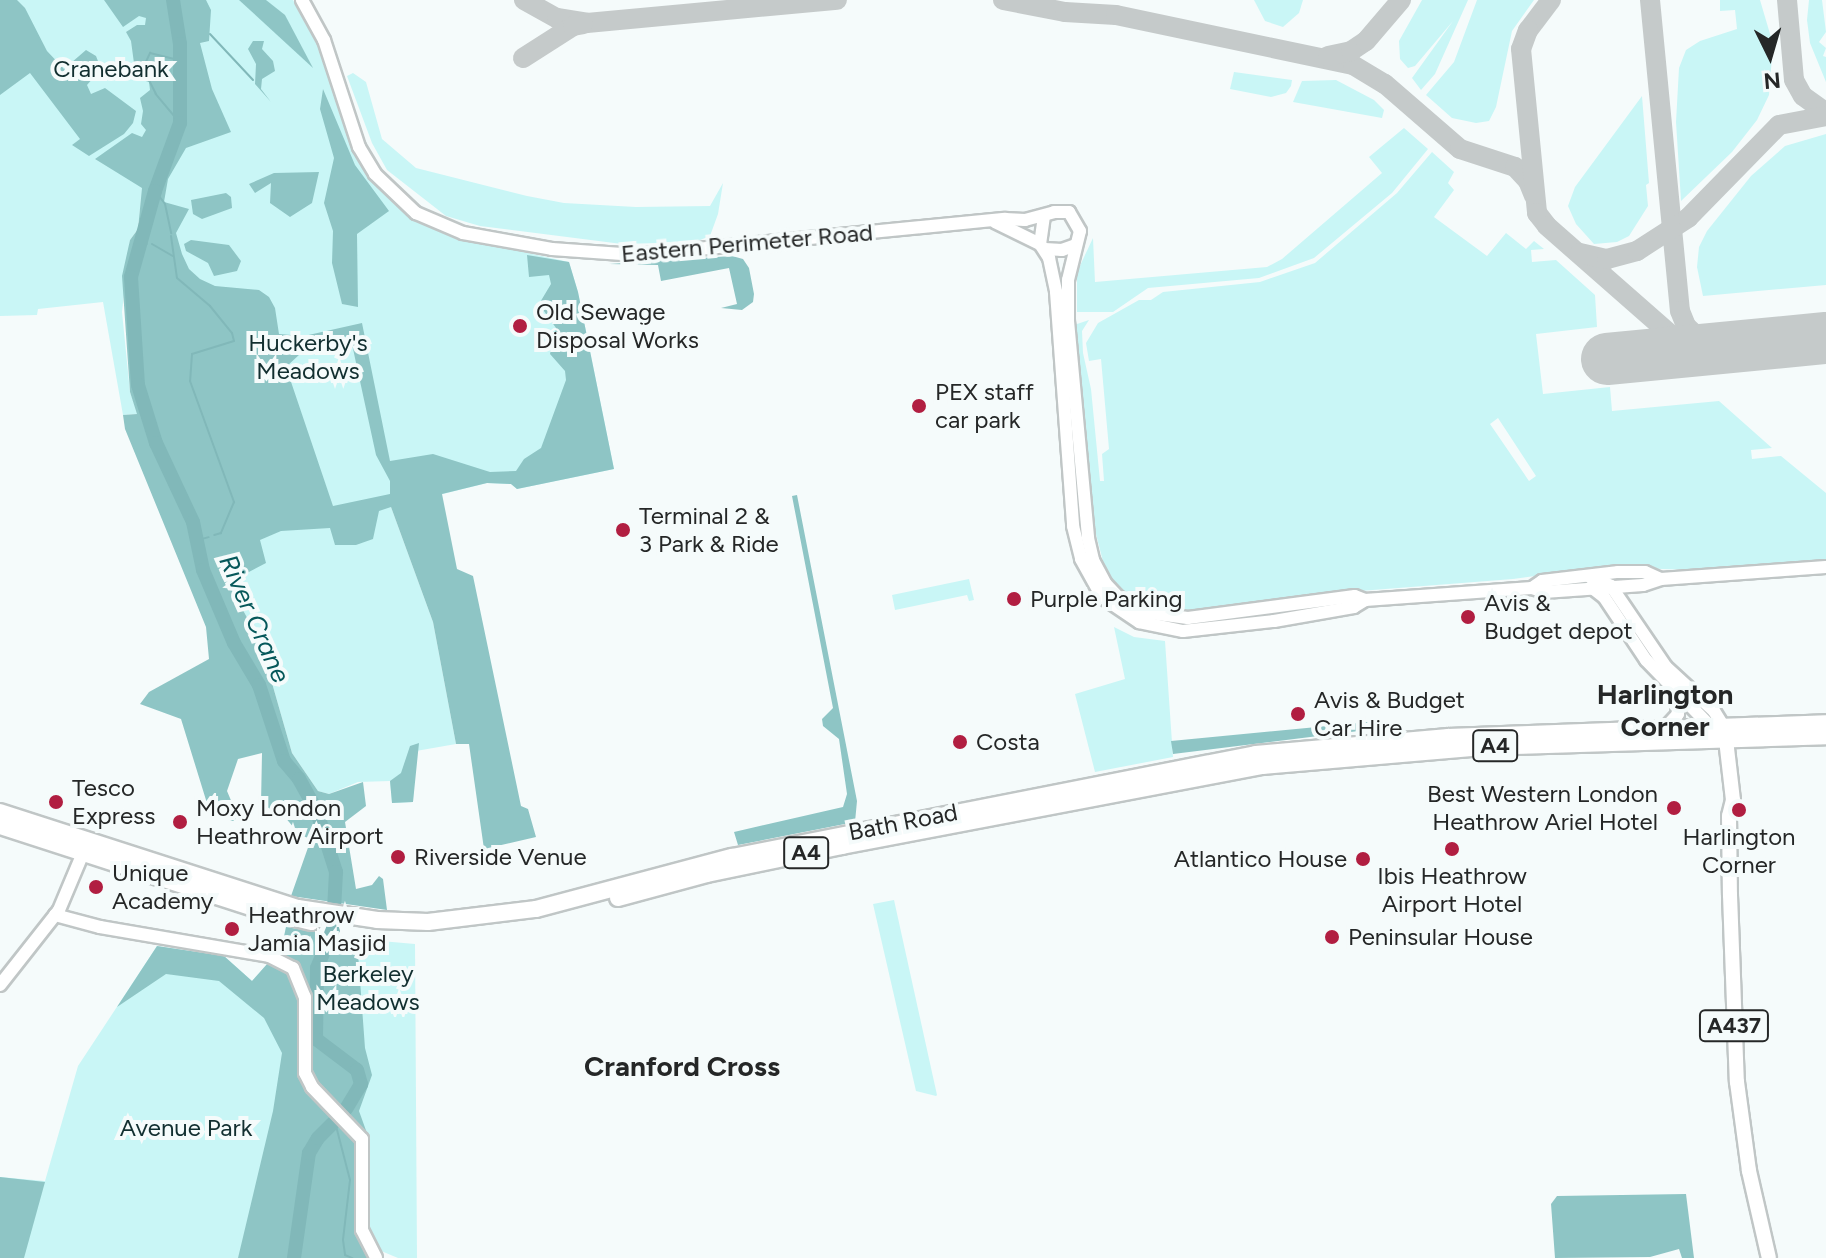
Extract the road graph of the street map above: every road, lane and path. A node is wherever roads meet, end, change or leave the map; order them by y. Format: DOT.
graph roads {
  1 [pos="302,0"];
  2 [pos="1044,216"];
  3 [pos="995,222"];
  4 [pos="1076,245"];
  5 [pos="1043,246"];
  6 [pos="1826,567"];
  7 [pos="1618,572"];
  8 [pos="1661,579"];
  9 [pos="1590,582"];
  10 [pos="1643,585"];
  11 [pos="1611,586"];
  12 [pos="1365,600"];
  13 [pos="1612,610"];
  14 [pos="1626,612"];
  15 [pos="1676,692"];
  16 [pos="1826,723"];
  17 [pos="1665,728"];
  18 [pos="1720,733"];
  19 [pos="1826,736"];
  20 [pos="1751,738"];
  21 [pos="1729,765"];
  22 [pos="1729,816"];
  23 [pos="4,821"];
  24 [pos="83,853"];
  25 [pos="55,915"];
  26 [pos="312,916"];
  27 [pos="340,921"];
  28 [pos="0,985"];
  29 [pos="376,1258"];
  30 [pos="1769,1258"];
  1 -- 3 [label="street, Eastern Perimeter Road"];
  2 -- 3 [label="street, Eastern Perimeter Road"];
  2 -- 4 [label="street"];
  2 -- 5 [label="street"];
  3 -- 5 [label="street"];
  4 -- 5 [label="street"];
  4 -- 12 [label="street"];
  5 -- 12 [label="street"];
  6 -- 8 [label="street"];
  7 -- 8 [label="street"];
  7 -- 9 [label="street"];
  7 -- 11 [label="street"];
  8 -- 10 [label="street"];
  9 -- 11 [label="street"];
  9 -- 12 [label="street"];
  9 -- 13 [label="street"];
  10 -- 11 [label="street"];
  10 -- 14 [label="street"];
  11 -- 13 [label="street"];
  11 -- 14 [label="street"];
  13 -- 15 [label="street"];
  14 -- 18 [label="street"];
  15 -- 17 [label="street"];
  15 -- 18 [label="street"];
  16 -- 18 [label="highway, Bath Road / A4"];
  17 -- 18 [label="highway, Bath Road / A4"];
  17 -- 27 [label="highway, Bath Road / A4"];
  18 -- 20 [label="highway, Bath Road / A4"];
  18 -- 21 [label="main road, A437"];
  18 -- 22 [label="main road, A437"];
  18 -- 27 [label="highway, Bath Road / A4"];
  19 -- 20 [label="highway, Bath Road / A4"];
  20 -- 21 [label="main road"];
  21 -- 22 [label="main road, A437"];
  22 -- 30 [label="main road, A437"];
  23 -- 24 [label="highway, Bath Road / A4"];
  23 -- 26 [label="highway, Bath Road / A4"];
  24 -- 25 [label="street"];
  24 -- 26 [label="highway, Bath Road / A4"];
  25 -- 28 [label="street"];
  25 -- 29 [label="street"];
  26 -- 27 [label="highway, Bath Road / A4"];
}
